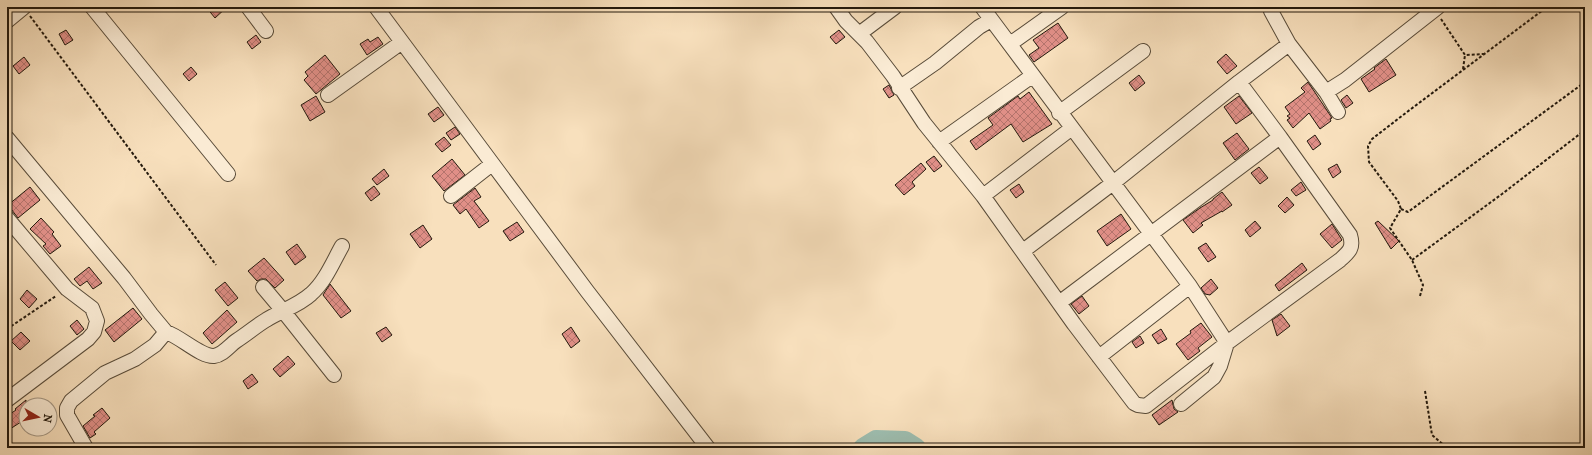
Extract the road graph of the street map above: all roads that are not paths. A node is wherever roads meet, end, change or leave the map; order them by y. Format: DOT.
graph roads {
  1 [pos="92,7"];
  2 [pos="248,7"];
  3 [pos="376,7"];
  4 [pos="836,7"];
  5 [pos="895,7"];
  6 [pos="982,7"];
  7 [pos="1062,7"];
  8 [pos="1271,7"];
  9 [pos="1436,8"];
  10 [pos="26,10"];
  11 [pos="991,20"];
  12 [pos="7,21"];
  13 [pos="266,31"];
  14 [pos="860,34"];
  15 [pos="402,42"];
  16 [pos="1010,44"];
  17 [pos="1289,44"];
  18 [pos="1143,51"];
  19 [pos="1032,76"];
  20 [pos="1240,82"];
  21 [pos="900,88"];
  22 [pos="1326,92"];
  23 [pos="328,95"];
  24 [pos="1338,112"];
  25 [pos="1060,113"];
  26 [pos="1072,128"];
  27 [pos="1280,137"];
  28 [pos="7,138"];
  29 [pos="939,142"];
  30 [pos="492,164"];
  31 [pos="228,174"];
  32 [pos="1113,183"];
  33 [pos="451,196"];
  34 [pos="983,196"];
  35 [pos="7,218"];
  36 [pos="1150,233"];
  37 [pos="342,246"];
  38 [pos="1023,251"];
  39 [pos="1190,286"];
  40 [pos="263,287"];
  41 [pos="1059,303"];
  42 [pos="284,312"];
  43 [pos="166,332"];
  44 [pos="1227,343"];
  45 [pos="1099,357"];
  46 [pos="334,375"];
  47 [pos="7,400"];
  48 [pos="1181,404"];
  49 [pos="86,448"];
  50 [pos="708,448"];
  1 -- 31 [label="street"];
  2 -- 13 [label="street"];
  3 -- 15 [label="street"];
  4 -- 14 [label="street"];
  5 -- 14 [label="street"];
  6 -- 11 [label="street"];
  7 -- 16 [label="street"];
  8 -- 17 [label="street"];
  9 -- 22 [label="street"];
  10 -- 12 [label="street"];
  11 -- 16 [label="street"];
  11 -- 21 [label="street"];
  14 -- 21 [label="street"];
  15 -- 23 [label="street"];
  15 -- 30 [label="street"];
  16 -- 19 [label="street"];
  17 -- 20 [label="street"];
  17 -- 22 [label="street"];
  18 -- 25 [label="street"];
  19 -- 25 [label="street"];
  19 -- 29 [label="street"];
  20 -- 27 [label="street"];
  20 -- 32 [label="street"];
  21 -- 29 [label="street"];
  22 -- 24 [label="street"];
  25 -- 26 [label="street"];
  26 -- 32 [label="street"];
  26 -- 34 [label="street"];
  27 -- 36 [label="street"];
  27 -- 44 [label="street"];
  28 -- 43 [label="street"];
  29 -- 34 [label="street"];
  30 -- 33 [label="street"];
  30 -- 50 [label="street"];
  32 -- 36 [label="street"];
  32 -- 38 [label="street"];
  34 -- 38 [label="street"];
  35 -- 47 [label="street"];
  36 -- 39 [label="street"];
  36 -- 41 [label="street"];
  37 -- 42 [label="street"];
  38 -- 41 [label="street"];
  39 -- 44 [label="street"];
  39 -- 45 [label="street"];
  40 -- 42 [label="street"];
  41 -- 45 [label="street"];
  42 -- 43 [label="street"];
  42 -- 46 [label="street"];
  43 -- 49 [label="street"];
  44 -- 45 [label="street"];
  44 -- 48 [label="street"];
}
